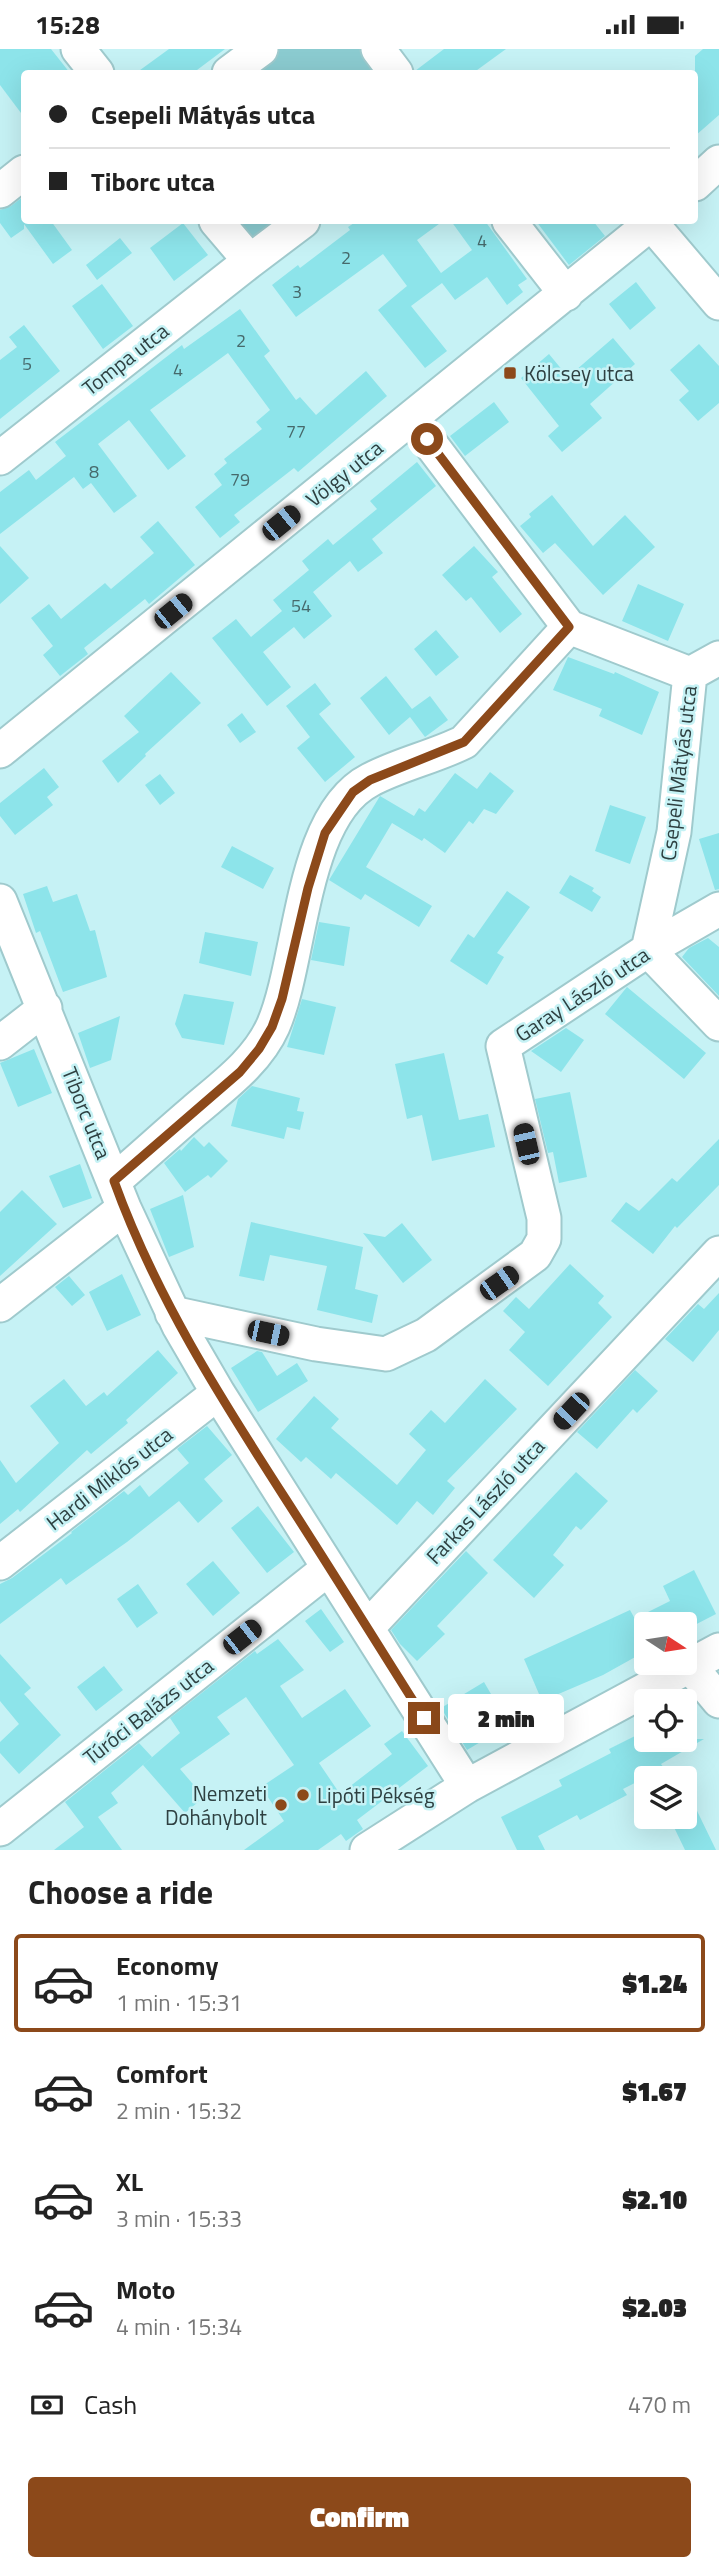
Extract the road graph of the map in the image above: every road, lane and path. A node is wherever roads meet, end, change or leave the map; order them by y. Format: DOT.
graph roads {
  1 [pos="78,49"];
  2 [pos="261,49"];
  3 [pos="378,49"];
  4 [pos="95,70"];
  5 [pos="233,70"];
  6 [pos="394,70"];
  7 [pos="719,162"];
  8 [pos="21,174"];
  9 [pos="698,181"];
  10 [pos="0,191"];
  11 [pos="219,224"];
  12 [pos="299,224"];
  13 [pos="511,224"];
  14 [pos="651,224"];
  15 [pos="655,224"];
  16 [pos="250,261"];
  17 [pos="566,294"];
  18 [pos="719,303"];
  19 [pos="411,418"];
  20 [pos="0,458"];
  21 [pos="569,627"];
  22 [pos="719,657"];
  23 [pos="690,674"];
  24 [pos="0,751"];
  25 [pos="0,901"];
  26 [pos="719,909"];
  27 [pos="648,950"];
  28 [pos="44,1008"];
  29 [pos="719,1024"];
  30 [pos="0,1043"];
  31 [pos="119,1194"];
  32 [pos="719,1253"];
  33 [pos="0,1304"];
  34 [pos="172,1313"];
  35 [pos="218,1393"];
  36 [pos="0,1563"];
  37 [pos="329,1568"];
  38 [pos="367,1628"];
  39 [pos="719,1650"];
  40 [pos="697,1661"];
  41 [pos="697,1674"];
  42 [pos="672,1675"];
  43 [pos="719,1701"];
  44 [pos="467,1786"];
  45 [pos="0,1829"];
  46 [pos="368,1850"];
  1 -- 4 [label="street"];
  2 -- 5 [label="street"];
  3 -- 6 [label="street"];
  7 -- 9 [label="street"];
  8 -- 10 [label="street"];
  11 -- 16 [label="street"];
  12 -- 16 [label="street, Tompa utca"];
  13 -- 17 [label="street"];
  14 -- 17 [label="street, Völgy utca"];
  15 -- 18 [label="street"];
  16 -- 20 [label="street, Tompa utca"];
  17 -- 19 [label="street, Völgy utca"];
  19 -- 21 [label="street"];
  19 -- 24 [label="street, Völgy utca"];
  21 -- 23 [label="street, Csepeli Mátyás utca"];
  21 -- 31 [label="street"];
  22 -- 23 [label="street"];
  23 -- 27 [label="street, Csepeli Mátyás utca"];
  25 -- 28 [label="street, Tiborc utca"];
  26 -- 27 [label="street, Garay László utca"];
  27 -- 29 [label="street"];
  27 -- 34 [label="street, Garay László utca"];
  28 -- 30 [label="street"];
  28 -- 31 [label="street, Tiborc utca"];
  31 -- 33 [label="street"];
  31 -- 34 [label="street, Tiborc utca"];
  32 -- 38 [label="street, Farkas László utca"];
  34 -- 35 [label="street, Tiborc utca"];
  35 -- 36 [label="street, Hardi Miklós utca"];
  35 -- 37 [label="street, Tiborc utca"];
  37 -- 38 [label="street, Tiborc utca"];
  37 -- 45 [label="street, Túróci Balázs utca"];
  38 -- 44 [label="street, Tiborc utca"];
  39 -- 40 [label="street"];
  41 -- 43 [label="street"];
  42 -- 44 [label="street"];
  44 -- 46 [label="street"];
}
